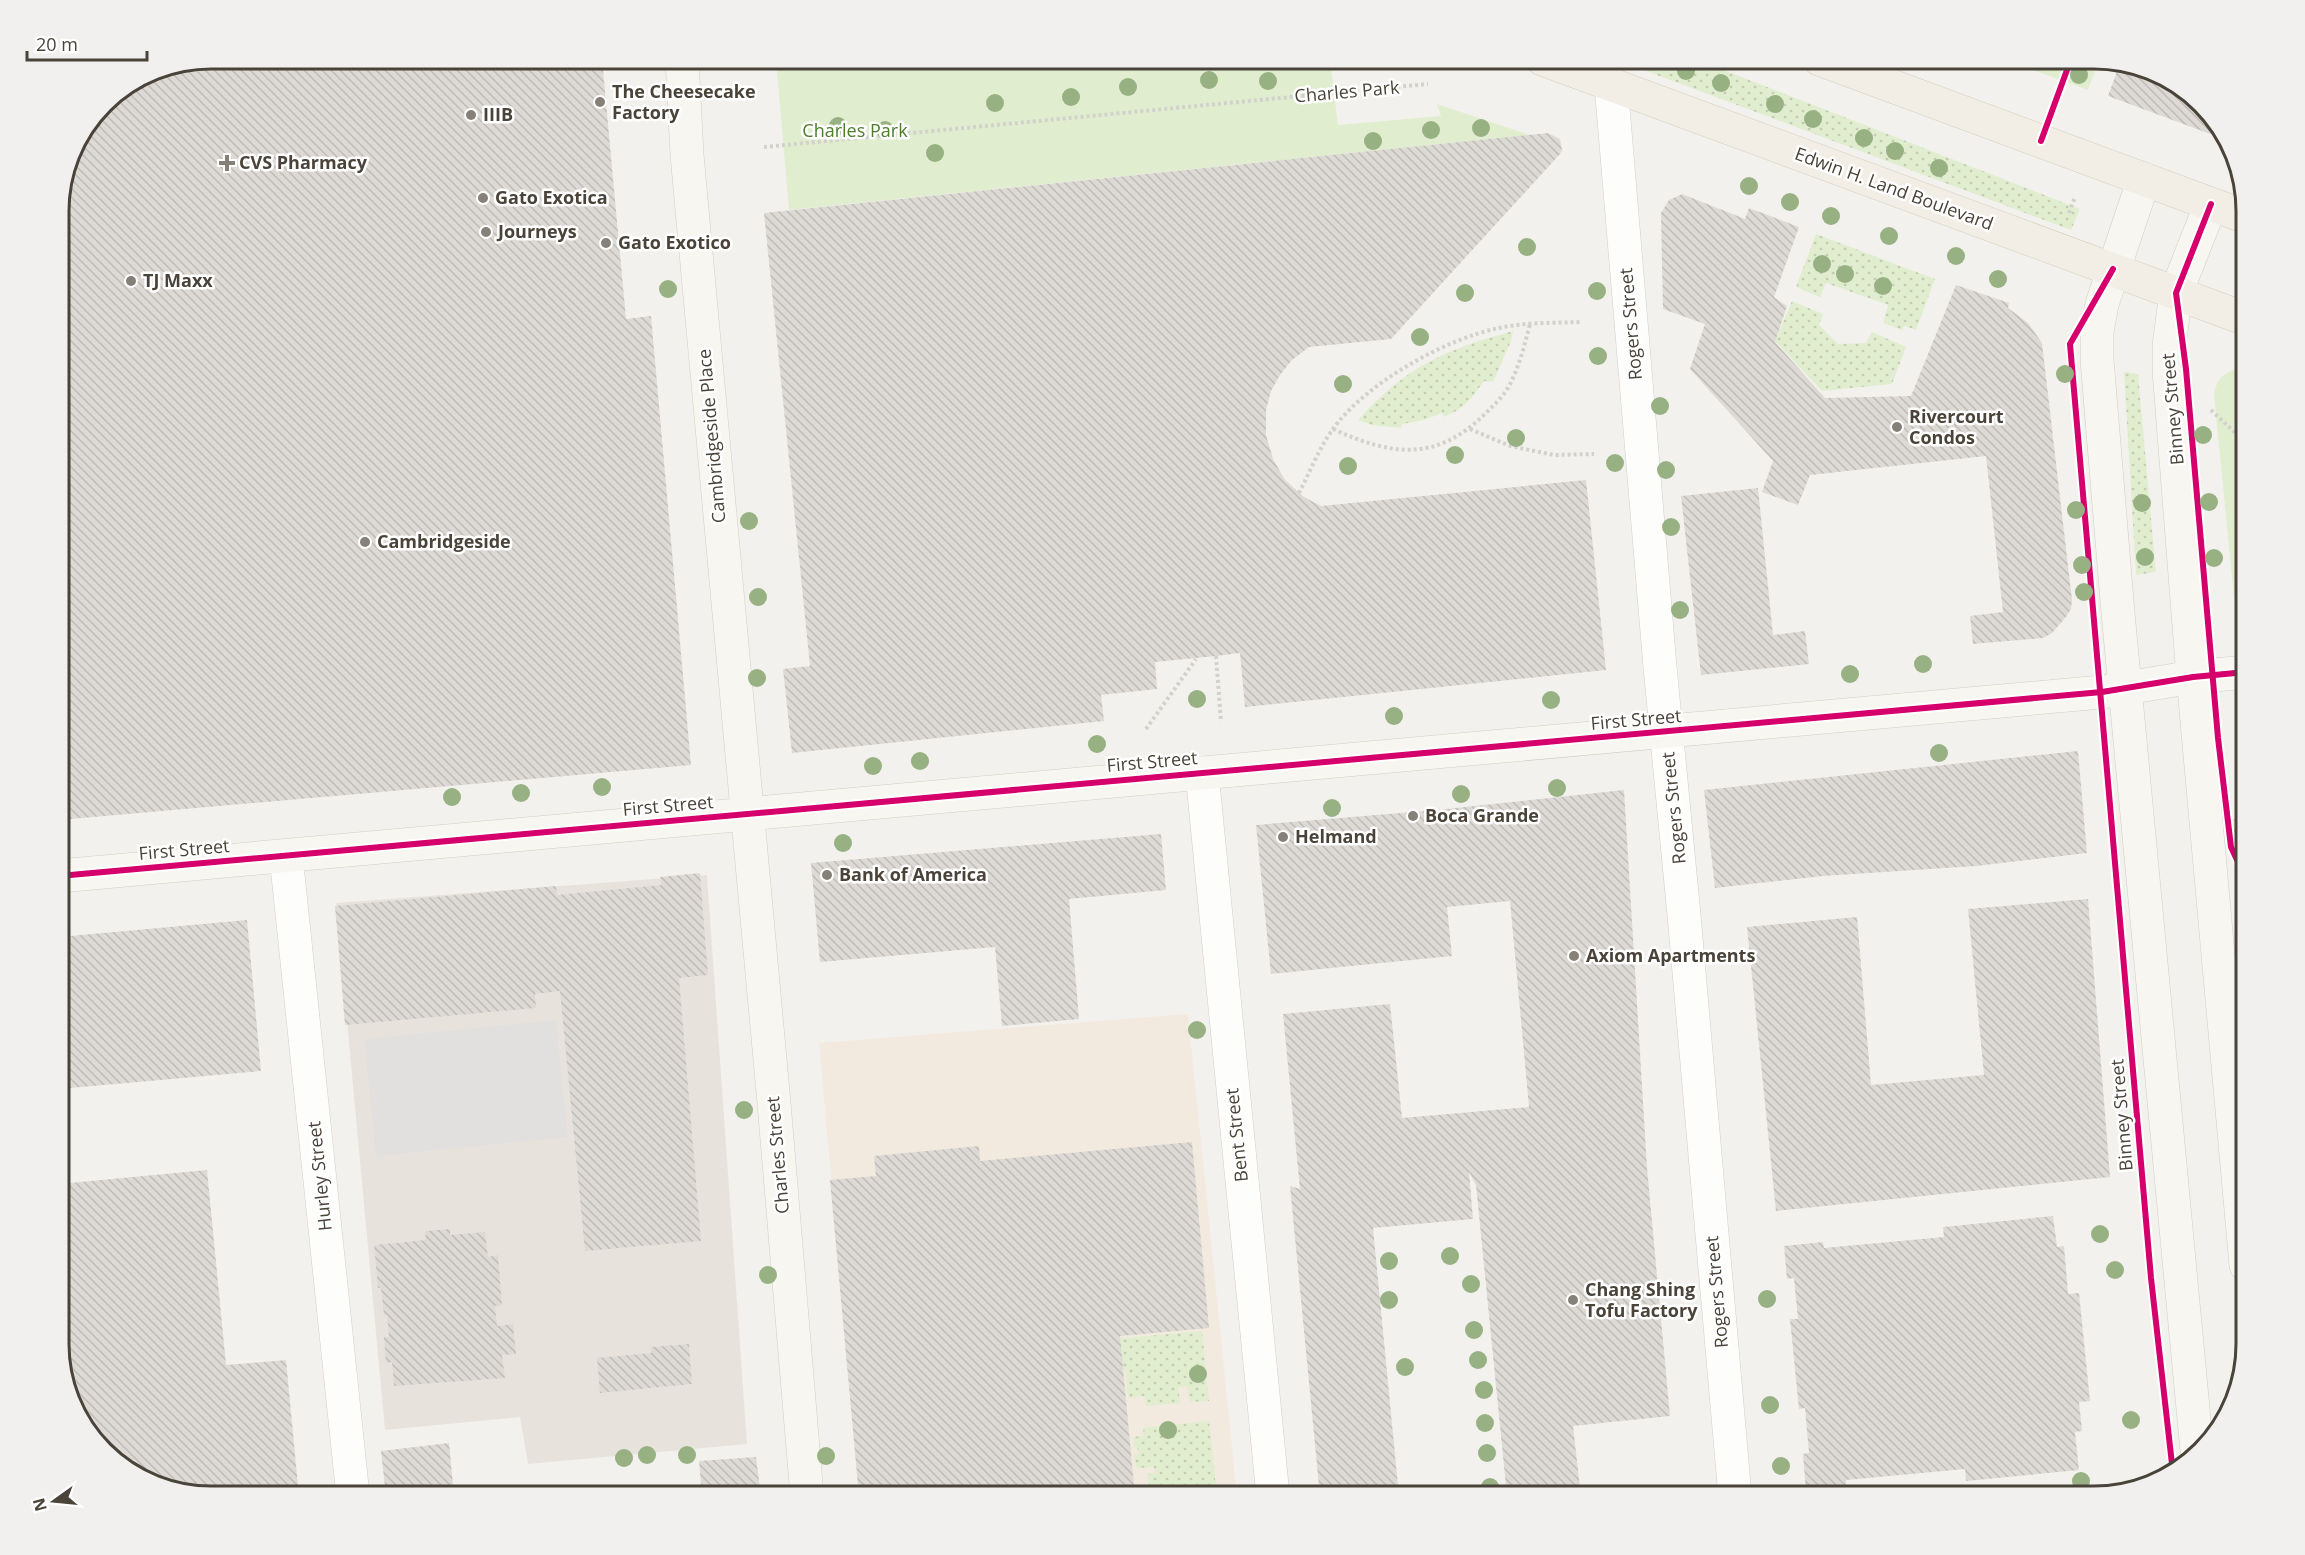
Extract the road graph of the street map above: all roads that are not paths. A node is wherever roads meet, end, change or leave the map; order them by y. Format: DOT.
graph roads {
  1 [pos="683,69"];
  2 [pos="1571,69"];
  3 [pos="1849,69"];
  4 [pos="1611,84"];
  5 [pos="2144,179"];
  6 [pos="2211,204"];
  7 [pos="2236,213"];
  8 [pos="2113,268"];
  9 [pos="2176,293"];
  10 [pos="2236,315"];
  11 [pos="2236,673"];
  12 [pos="2193,677"];
  13 [pos="2126,688"];
  14 [pos="1666,732"];
  15 [pos="1203,773"];
  16 [pos="746,814"];
  17 [pos="286,856"];
  18 [pos="69,875"];
  19 [pos="2236,1145"];
  20 [pos="2196,1443"];
  21 [pos="352,1486"];
  22 [pos="806,1486"];
  23 [pos="1272,1486"];
  24 [pos="1734,1486"];
  1 -- 16 [label="street, Cambridgeside Place"];
  2 -- 4 [label="main road, Edwin H. Land Boulevard"];
  3 -- 5 [label="main road"];
  4 -- 8 [label="main road, Edwin H. Land Boulevard"];
  4 -- 14 [label="street, Rogers Street"];
  5 -- 6 [label="main road"];
  5 -- 8 [label="street"];
  6 -- 7 [label="main road"];
  6 -- 9 [label="street, Binney Street"];
  8 -- 9 [label="main road, Edwin H. Land Boulevard"];
  8 -- 13 [label="street"];
  9 -- 10 [label="main road, Edwin H. Land Boulevard"];
  9 -- 12 [label="street, Binney Street"];
  11 -- 12 [label="street, First Street"];
  12 -- 13 [label="street, First Street"];
  12 -- 19 [label="street, Binney Street"];
  13 -- 14 [label="street, First Street"];
  13 -- 20 [label="street"];
  14 -- 15 [label="street, First Street"];
  14 -- 24 [label="street, Rogers Street"];
  15 -- 16 [label="street, First Street"];
  15 -- 23 [label="street, Bent Street"];
  16 -- 17 [label="street, First Street"];
  16 -- 22 [label="street, Charles Street"];
  17 -- 18 [label="street, First Street"];
  17 -- 21 [label="street, Hurley Street"];
}
